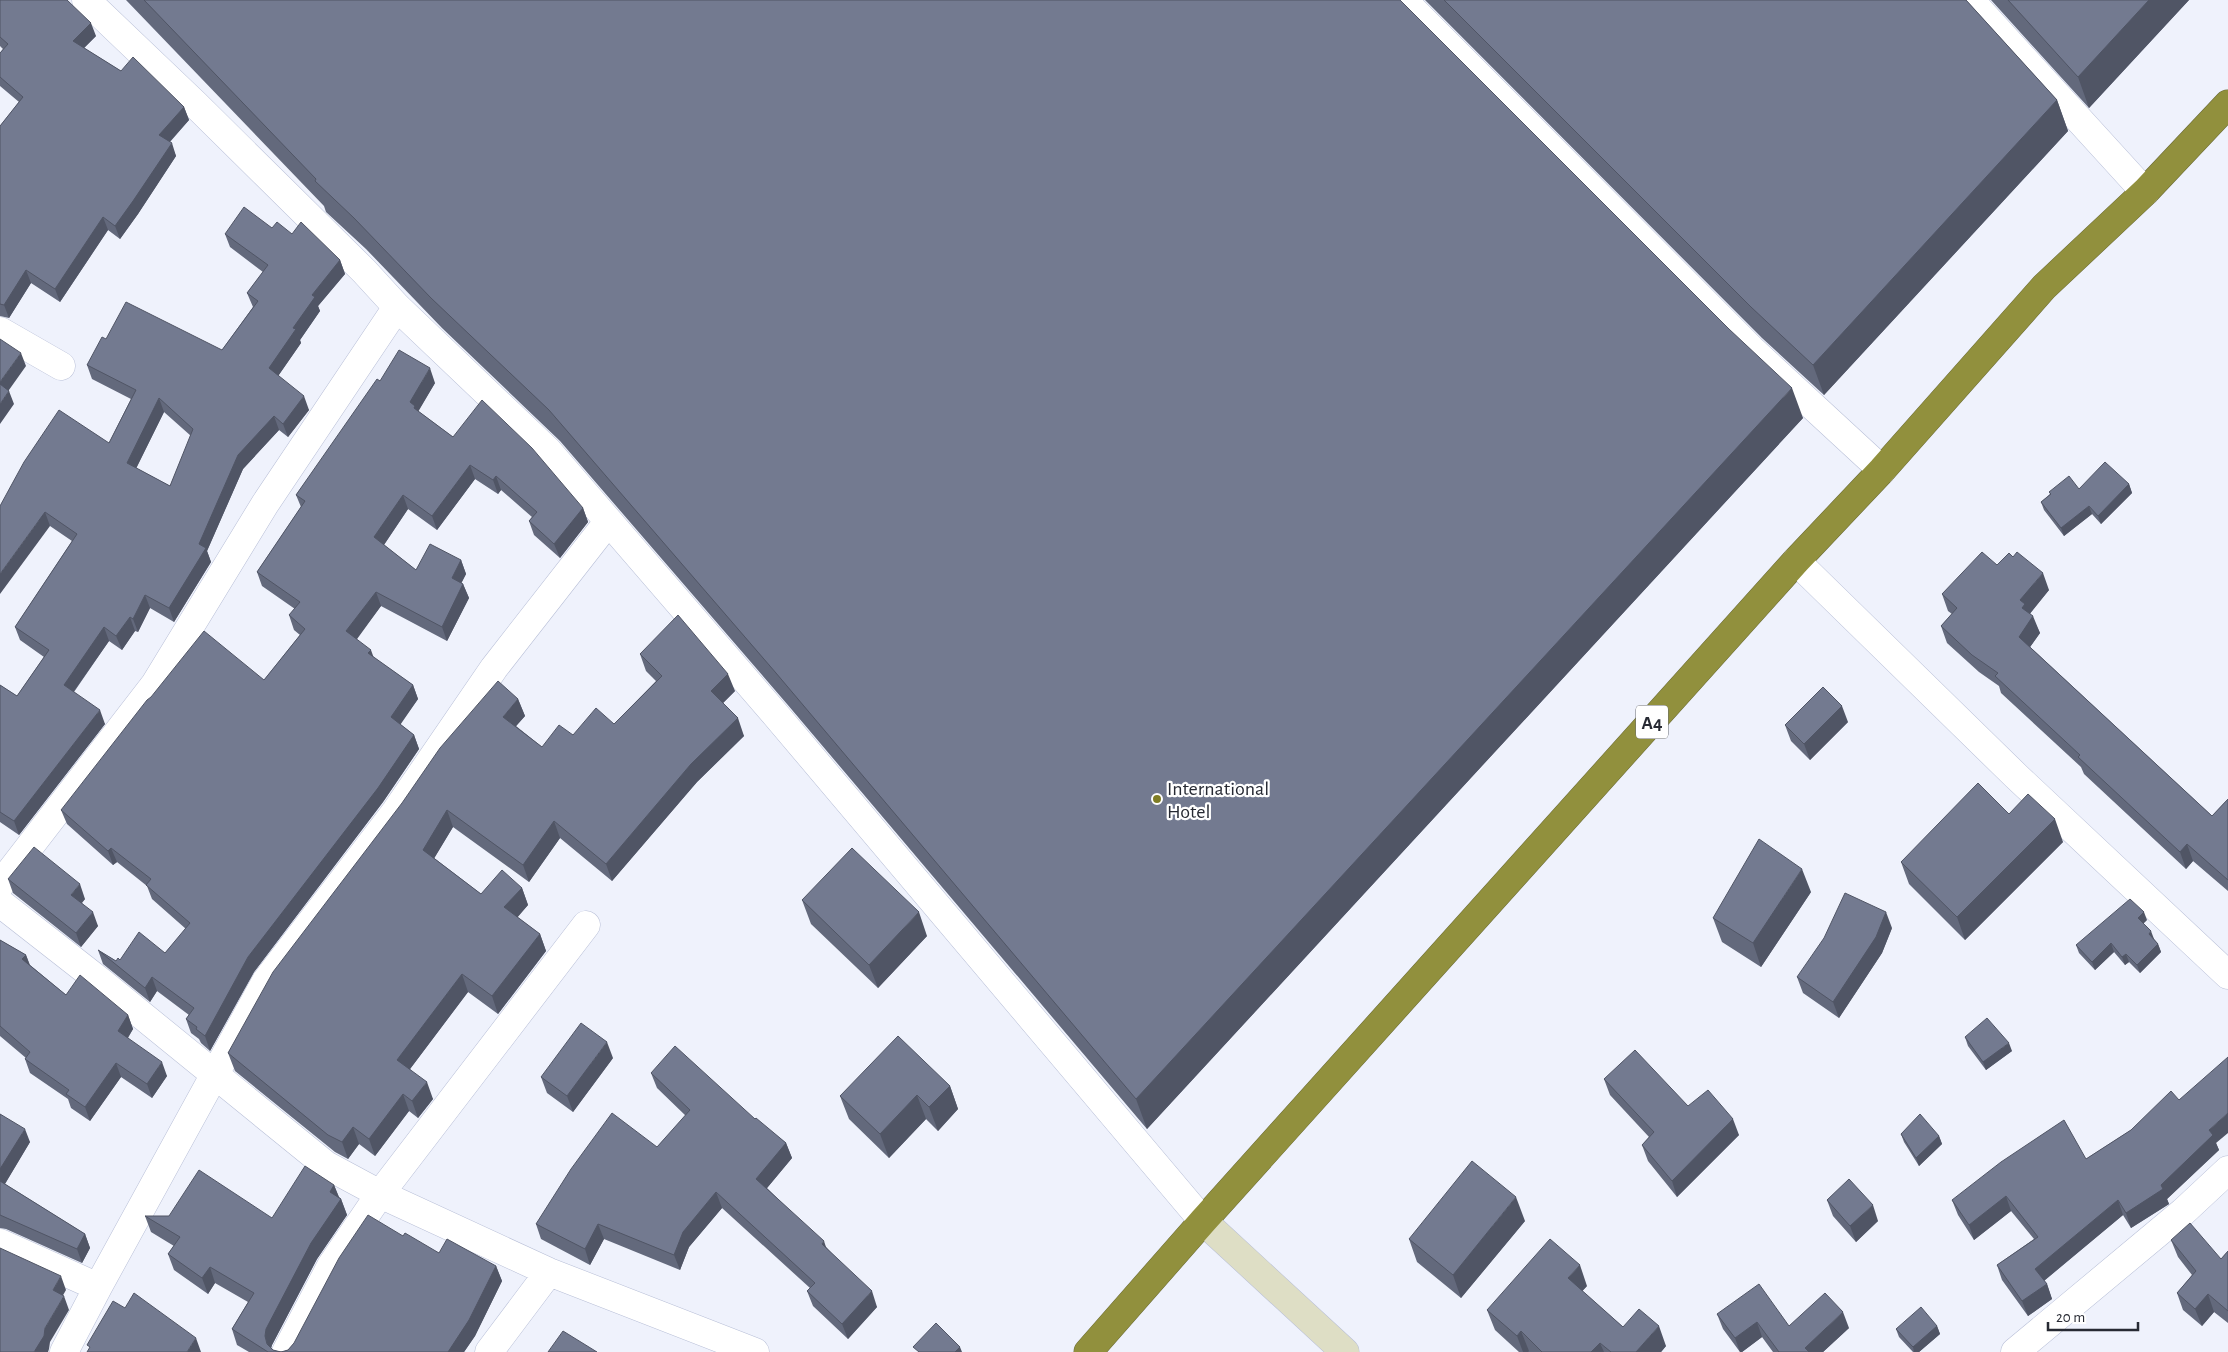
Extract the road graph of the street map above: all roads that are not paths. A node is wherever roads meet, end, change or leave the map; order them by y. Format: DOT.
graph roads {
  1 [pos="86,0"];
  2 [pos="1403,0"];
  3 [pos="1970,0"];
  4 [pos="2228,104"];
  5 [pos="2145,192"];
  6 [pos="397,307"];
  7 [pos="0,331"];
  8 [pos="61,366"];
  9 [pos="1882,470"];
  10 [pos="608,522"];
  11 [pos="1796,561"];
  12 [pos="0,886"];
  13 [pos="0,903"];
  14 [pos="586,925"];
  15 [pos="2228,975"];
  16 [pos="214,1073"];
  17 [pos="2228,1170"];
  18 [pos="380,1194"];
  19 [pos="1203,1221"];
  20 [pos="0,1243"];
  21 [pos="549,1272"];
  22 [pos="98,1287"];
  23 [pos="64,1352"];
  24 [pos="286,1352"];
  25 [pos="489,1352"];
  26 [pos="755,1352"];
  27 [pos="1088,1352"];
  28 [pos="1345,1352"];
  29 [pos="2015,1352"];
  1 -- 6 [label="street"];
  2 -- 9 [label="street"];
  3 -- 5 [label="street"];
  4 -- 5 [label="highway, A4"];
  5 -- 9 [label="highway, A4"];
  6 -- 10 [label="street"];
  6 -- 12 [label="street"];
  7 -- 8 [label="street"];
  9 -- 11 [label="highway, A4"];
  10 -- 16 [label="street"];
  10 -- 19 [label="street"];
  11 -- 15 [label="street"];
  11 -- 19 [label="highway, A4"];
  13 -- 16 [label="street"];
  14 -- 18 [label="street"];
  16 -- 18 [label="street"];
  16 -- 22 [label="street"];
  17 -- 29 [label="street"];
  18 -- 21 [label="street"];
  18 -- 24 [label="street"];
  19 -- 27 [label="highway, A4"];
  19 -- 28 [label="street"];
  20 -- 22 [label="street"];
  21 -- 25 [label="street"];
  21 -- 26 [label="street"];
  22 -- 23 [label="street"];
}
